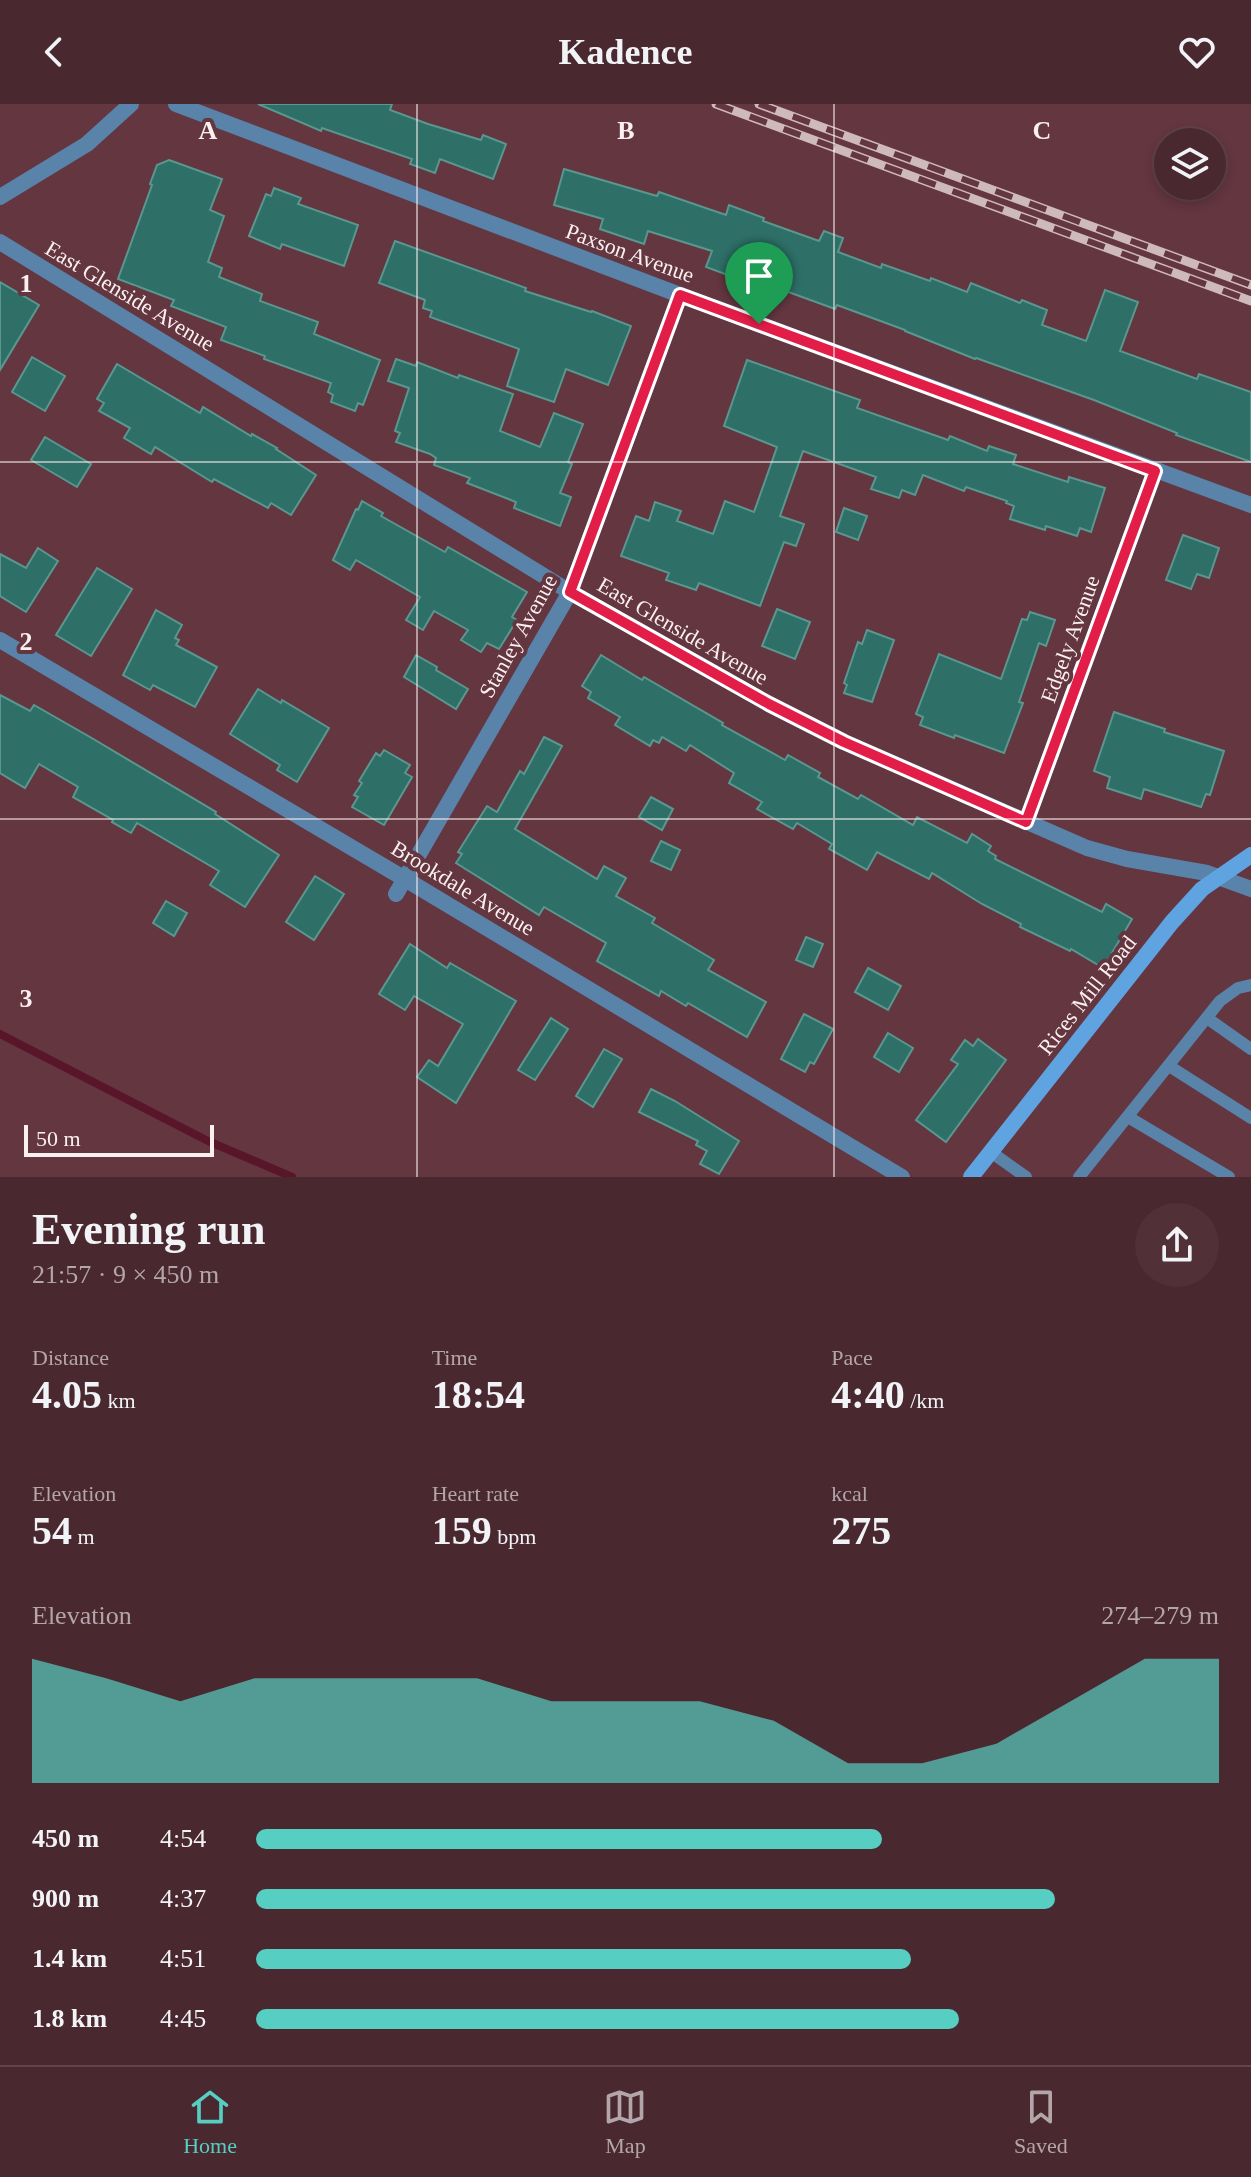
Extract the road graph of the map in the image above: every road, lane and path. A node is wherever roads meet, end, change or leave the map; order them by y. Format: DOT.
graph roads {
  1 [pos="131,104"];
  2 [pos="176,104"];
  3 [pos="0,197"];
  4 [pos="0,242"];
  5 [pos="680,295"];
  6 [pos="1155,471"];
  7 [pos="1251,505"];
  8 [pos="570,592"];
  9 [pos="0,640"];
  10 [pos="1026,822"];
  11 [pos="1251,855"];
  12 [pos="1218,877"];
  13 [pos="405,879"];
  14 [pos="1251,889"];
  15 [pos="396,894"];
  16 [pos="1251,985"];
  17 [pos="1207,1018"];
  18 [pos="1251,1049"];
  19 [pos="1169,1066"];
  20 [pos="1128,1117"];
  21 [pos="1251,1118"];
  22 [pos="991,1152"];
  23 [pos="902,1177"];
  24 [pos="971,1177"];
  25 [pos="1026,1177"];
  26 [pos="1079,1177"];
  27 [pos="1229,1177"];
  1 -- 3 [label="street"];
  2 -- 5 [label="street, Paxson Avenue"];
  4 -- 8 [label="street, East Glenside Avenue"];
  5 -- 6 [label="street, Paxson Avenue"];
  5 -- 8 [label="street, Stanley Avenue"];
  6 -- 7 [label="street, Paxson Avenue"];
  6 -- 10 [label="street, Edgely Avenue"];
  8 -- 10 [label="street, East Glenside Avenue"];
  8 -- 13 [label="street, Stanley Avenue"];
  9 -- 13 [label="street, Brookdale Avenue"];
  10 -- 12 [label="street, East Glenside Avenue"];
  11 -- 12 [label="street, Rices Mill Road"];
  12 -- 14 [label="street, East Glenside Avenue"];
  12 -- 22 [label="street, Rices Mill Road"];
  13 -- 15 [label="street, Stanley Avenue"];
  13 -- 23 [label="street, Brookdale Avenue"];
  16 -- 17 [label="lane"];
  17 -- 18 [label="lane"];
  17 -- 19 [label="lane"];
  19 -- 20 [label="lane"];
  19 -- 21 [label="lane"];
  20 -- 26 [label="lane"];
  20 -- 27 [label="lane"];
  22 -- 24 [label="street, Rices Mill Road"];
  22 -- 25 [label="lane"];
}
